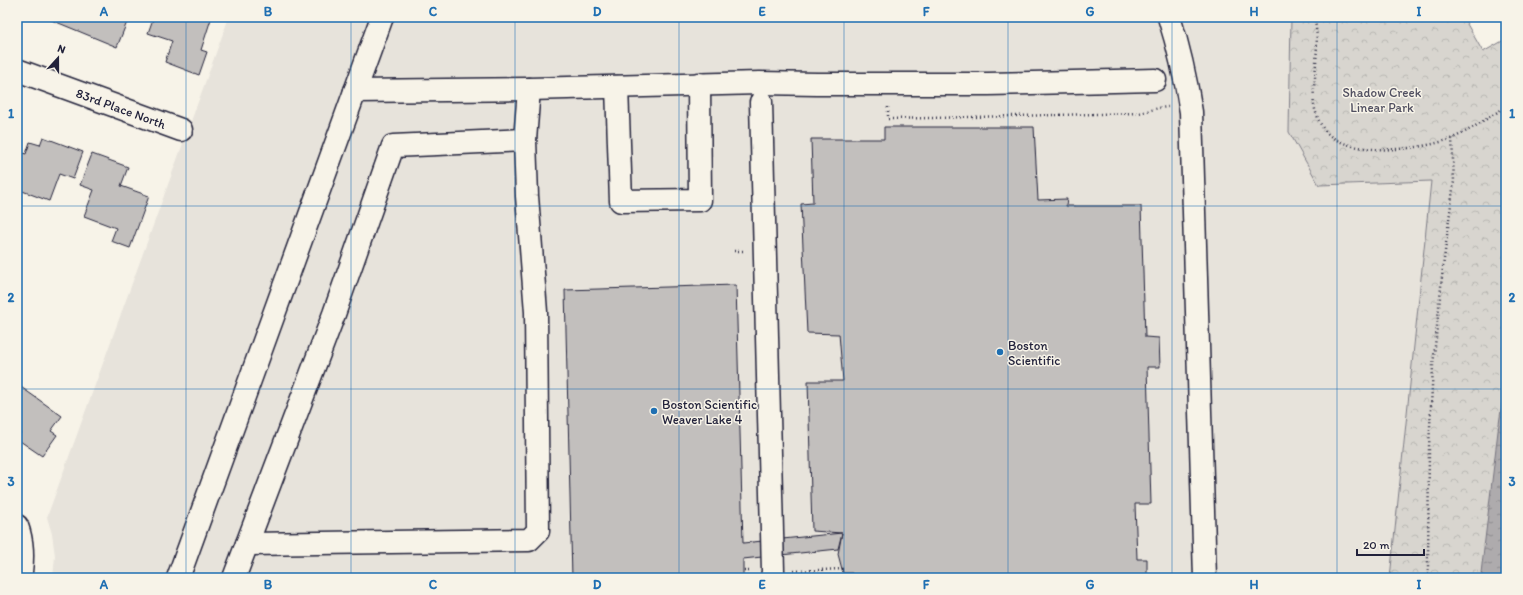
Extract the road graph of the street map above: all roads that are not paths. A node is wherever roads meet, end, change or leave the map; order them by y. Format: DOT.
graph roads {
  1 [pos="382,17"];
  2 [pos="1169,17"];
  3 [pos="17,70"];
  4 [pos="1156,80"];
  5 [pos="699,84"];
  6 [pos="617,87"];
  7 [pos="529,90"];
  8 [pos="355,91"];
  9 [pos="761,102"];
  10 [pos="181,130"];
  11 [pos="525,140"];
  12 [pos="17,526"];
  13 [pos="247,544"];
  14 [pos="20,578"];
  15 [pos="178,578"];
  16 [pos="234,578"];
  17 [pos="772,578"];
  18 [pos="1206,578"];
  1 -- 8 [label="street"];
  2 -- 18 [label="street"];
  3 -- 10 [label="street, 83rd Place North"];
  4 -- 5 [label="street"];
  5 -- 6 [label="street"];
  5 -- 6 [label="street"];
  6 -- 7 [label="street"];
  7 -- 8 [label="street"];
  7 -- 11 [label="street"];
  8 -- 15 [label="street"];
  9 -- 17 [label="street"];
  11 -- 13 [label="street"];
  11 -- 13 [label="street"];
  12 -- 14 [label="street"];
  13 -- 16 [label="street"];
}
